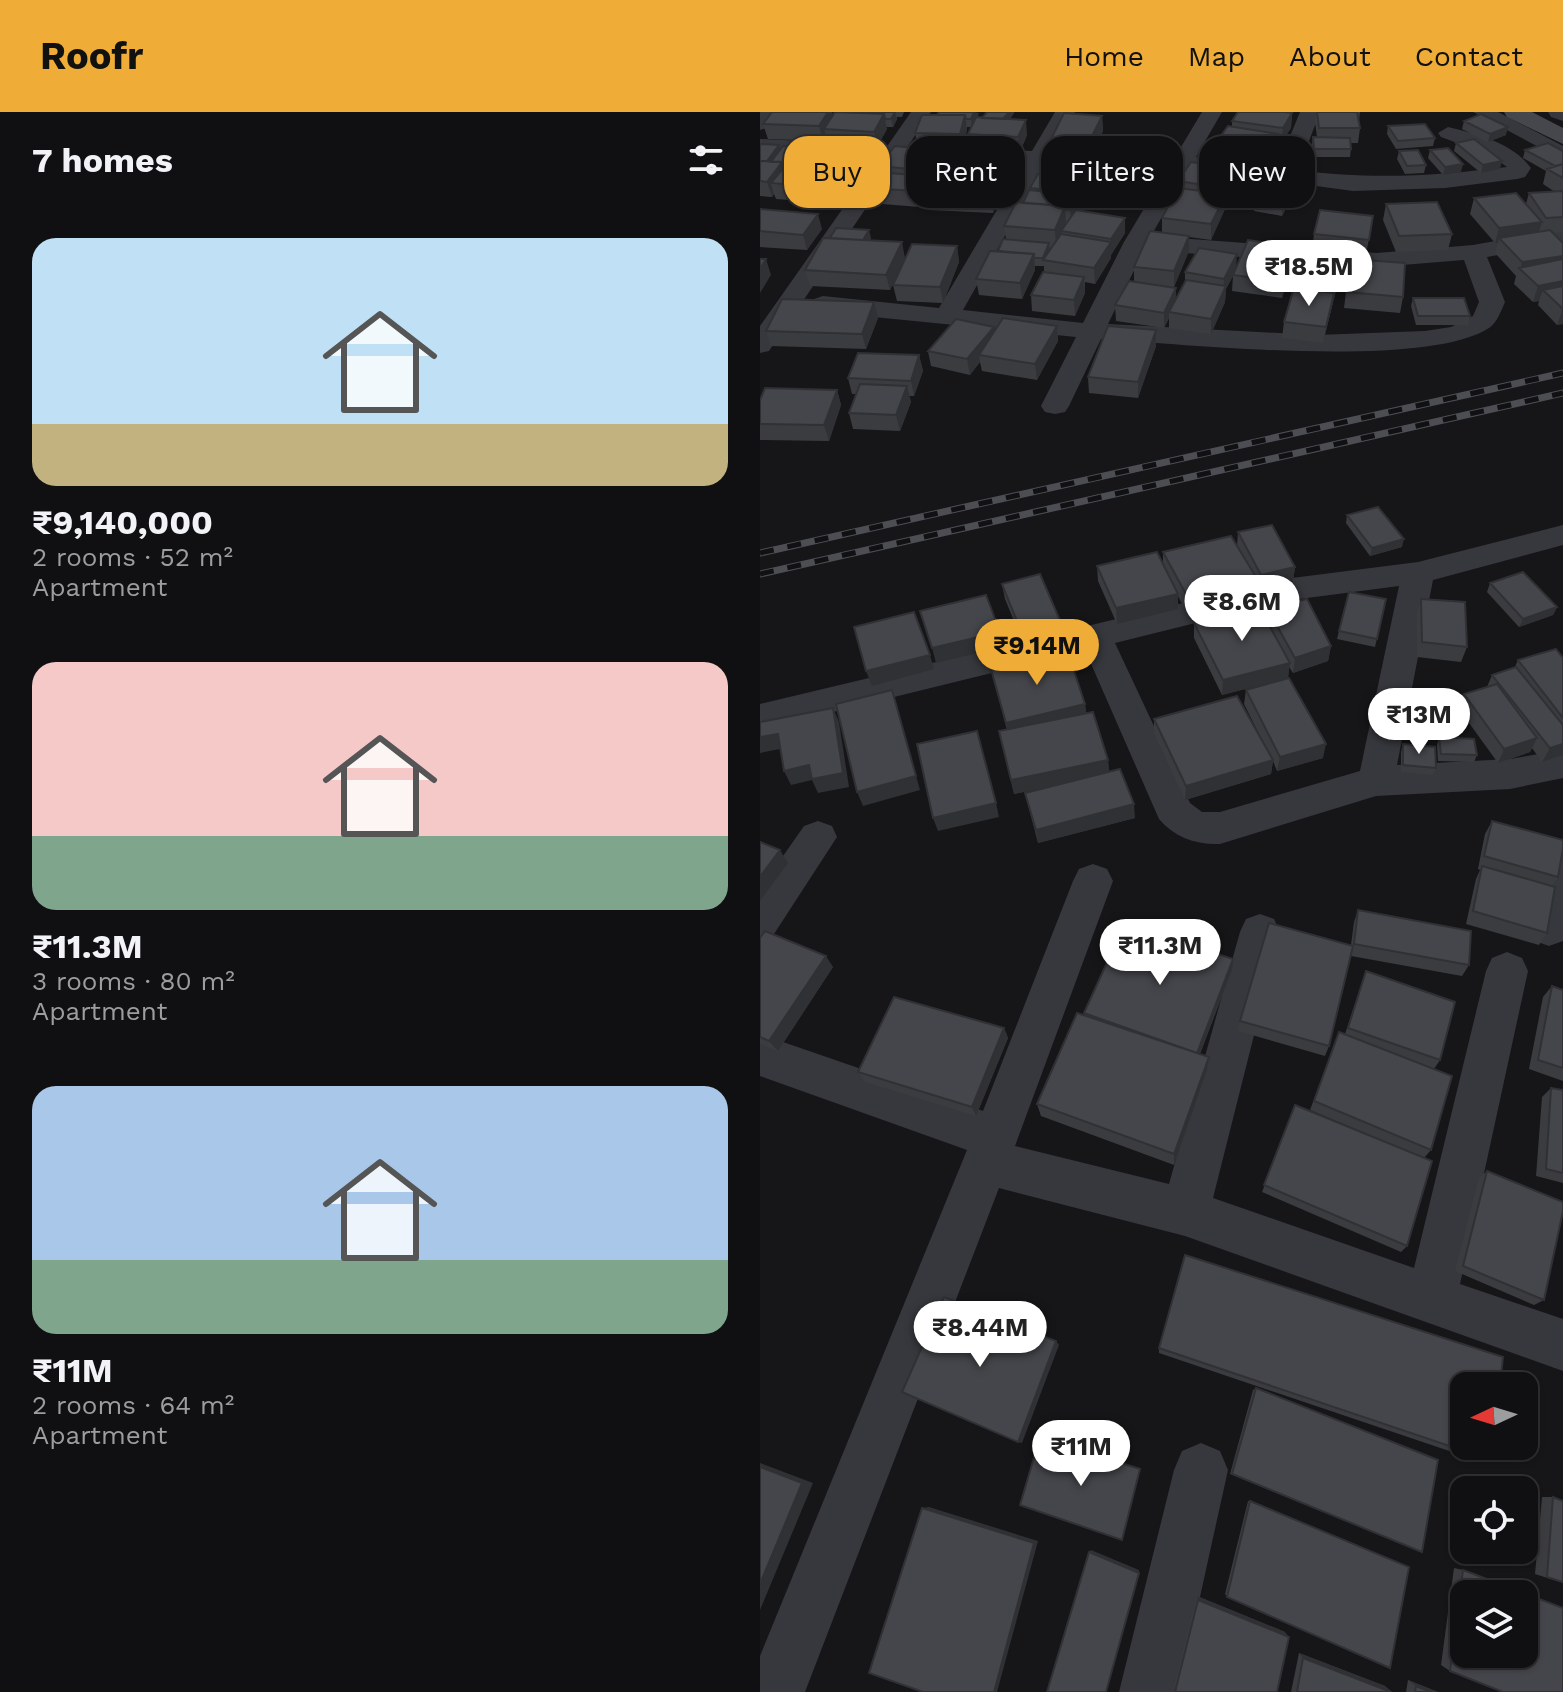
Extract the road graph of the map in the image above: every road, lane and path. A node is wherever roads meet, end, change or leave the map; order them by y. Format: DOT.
graph roads {
  1 [pos="771,112"];
  2 [pos="921,112"];
  3 [pos="1065,112"];
  4 [pos="1212,112"];
  5 [pos="1310,112"];
  6 [pos="1483,112"];
  7 [pos="1515,112"];
  8 [pos="760,124"];
  9 [pos="1448,133"];
  10 [pos="1300,136"];
  11 [pos="1563,137"];
  12 [pos="760,145"];
  13 [pos="892,151"];
  14 [pos="1563,154"];
  15 [pos="1036,158"];
  16 [pos="1183,160"];
  17 [pos="1315,178"];
  18 [pos="1156,208"];
  19 [pos="1563,236"];
  20 [pos="1136,242"];
  21 [pos="1473,252"];
  22 [pos="788,301"];
  23 [pos="948,314"];
  24 [pos="1091,331"];
  25 [pos="760,345"];
  26 [pos="1055,406"];
  27 [pos="1563,535"];
  28 [pos="1418,573"];
  29 [pos="1096,637"];
  30 [pos="760,717"];
  31 [pos="1563,764"];
  32 [pos="1376,781"];
  33 [pos="818,837"];
  34 [pos="1563,859"];
  35 [pos="1093,881"];
  36 [pos="760,922"];
  37 [pos="1549,928"];
  38 [pos="1260,932"];
  39 [pos="1507,971"];
  40 [pos="760,1055"];
  41 [pos="990,1150"];
  42 [pos="1185,1212"];
  43 [pos="1432,1297"];
  44 [pos="1563,1345"];
  45 [pos="1201,1470"];
  46 [pos="775,1692"];
  47 [pos="1149,1692"];
  1 -- 8 [label="street"];
  2 -- 13 [label="street"];
  3 -- 15 [label="street"];
  4 -- 16 [label="street"];
  5 -- 10 [label="street"];
  6 -- 14 [label="street"];
  7 -- 11 [label="main road"];
  9 -- 17 [label="street"];
  12 -- 13 [label="street"];
  13 -- 15 [label="street"];
  13 -- 22 [label="street"];
  15 -- 23 [label="street"];
  18 -- 20 [label="street"];
  19 -- 21 [label="street"];
  20 -- 21 [label="street"];
  20 -- 24 [label="street"];
  21 -- 24 [label="street"];
  22 -- 23 [label="street"];
  22 -- 25 [label="street"];
  23 -- 24 [label="street"];
  24 -- 26 [label="street"];
  27 -- 28 [label="street"];
  28 -- 29 [label="street"];
  28 -- 32 [label="street"];
  29 -- 30 [label="street"];
  29 -- 32 [label="street"];
  31 -- 32 [label="street"];
  33 -- 36 [label="street"];
  34 -- 37 [label="street"];
  35 -- 41 [label="street"];
  38 -- 42 [label="street"];
  39 -- 43 [label="street"];
  40 -- 41 [label="street"];
  41 -- 42 [label="street"];
  41 -- 46 [label="street"];
  42 -- 43 [label="street"];
  43 -- 44 [label="street"];
  45 -- 47 [label="street"];
}
